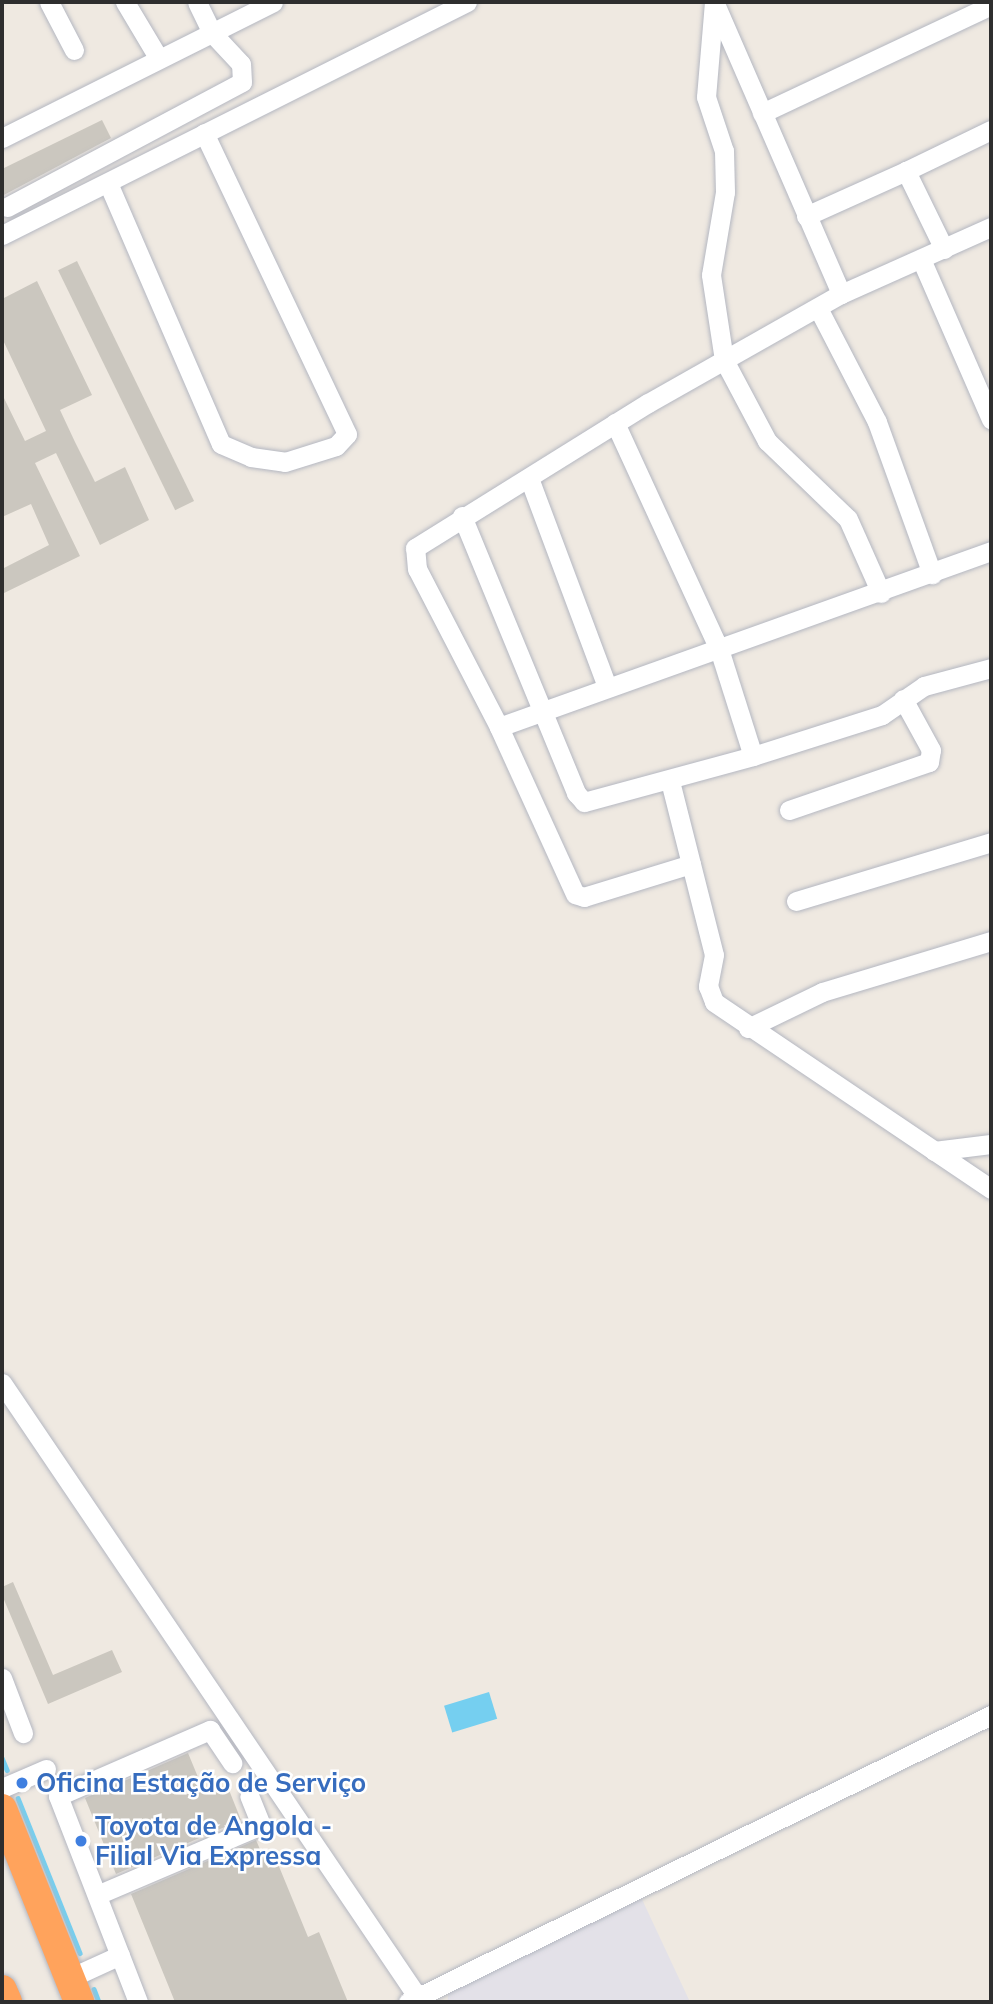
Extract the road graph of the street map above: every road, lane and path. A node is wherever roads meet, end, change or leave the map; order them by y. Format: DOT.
graph roads {
  1 [pos="49,2"];
  2 [pos="125,2"];
  3 [pos="197,2"];
  4 [pos="273,2"];
  5 [pos="467,2"];
  6 [pos="714,2"];
  7 [pos="991,5"];
  8 [pos="212,33"];
  9 [pos="75,50"];
  10 [pos="159,59"];
  11 [pos="762,113"];
  12 [pos="991,131"];
  13 [pos="204,133"];
  14 [pos="2,138"];
  15 [pos="906,171"];
  16 [pos="107,183"];
  17 [pos="7,207"];
  18 [pos="806,216"];
  19 [pos="991,227"];
  20 [pos="2,235"];
  21 [pos="944,249"];
  22 [pos="922,259"];
  23 [pos="841,294"];
  24 [pos="818,307"];
  25 [pos="724,360"];
  26 [pos="991,419"];
  27 [pos="615,423"];
  28 [pos="529,478"];
  29 [pos="462,516"];
  30 [pos="991,551"];
  31 [pos="933,574"];
  32 [pos="881,593"];
  33 [pos="719,649"];
  34 [pos="991,668"];
  35 [pos="607,687"];
  36 [pos="903,699"];
  37 [pos="545,709"];
  38 [pos="499,727"];
  39 [pos="753,756"];
  40 [pos="670,780"];
  41 [pos="789,810"];
  42 [pos="991,842"];
  43 [pos="691,864"];
  44 [pos="796,901"];
  45 [pos="991,940"];
  46 [pos="748,1028"];
  47 [pos="991,1144"];
  48 [pos="934,1151"];
  49 [pos="991,1189"];
  50 [pos="2,1383"];
  51 [pos="2,1678"];
  52 [pos="991,1715"];
  53 [pos="23,1733"];
  54 [pos="232,1763"];
  55 [pos="46,1769"];
  56 [pos="2,1788"];
  57 [pos="249,1796"];
  58 [pos="2,1809"];
  59 [pos="97,1895"];
  60 [pos="120,1955"];
  61 [pos="2,1990"];
  62 [pos="74,1990"];
  63 [pos="415,2000"];
  64 [pos="7,2002"];
  65 [pos="138,2002"];
  1 -- 9 [label="street"];
  2 -- 10 [label="street"];
  3 -- 8 [label="street"];
  4 -- 8 [label="street"];
  5 -- 13 [label="street"];
  6 -- 11 [label="street"];
  6 -- 25 [label="street"];
  7 -- 11 [label="street"];
  8 -- 10 [label="street"];
  8 -- 17 [label="street"];
  10 -- 14 [label="street"];
  11 -- 18 [label="street"];
  12 -- 15 [label="street"];
  13 -- 16 [label="street"];
  13 -- 16 [label="street"];
  15 -- 18 [label="street"];
  15 -- 21 [label="street"];
  16 -- 20 [label="street"];
  18 -- 23 [label="street"];
  19 -- 21 [label="street"];
  21 -- 22 [label="street"];
  22 -- 23 [label="street"];
  22 -- 26 [label="street"];
  23 -- 24 [label="street"];
  24 -- 25 [label="street"];
  24 -- 31 [label="street"];
  25 -- 27 [label="street"];
  25 -- 32 [label="street"];
  27 -- 28 [label="street"];
  27 -- 33 [label="street"];
  28 -- 29 [label="street"];
  28 -- 35 [label="street"];
  29 -- 37 [label="street"];
  29 -- 38 [label="street"];
  30 -- 31 [label="street"];
  31 -- 32 [label="street"];
  32 -- 33 [label="street"];
  33 -- 35 [label="street"];
  33 -- 39 [label="street"];
  34 -- 36 [label="street"];
  35 -- 37 [label="street"];
  36 -- 39 [label="street"];
  36 -- 41 [label="street"];
  37 -- 38 [label="street"];
  37 -- 40 [label="street"];
  38 -- 43 [label="street"];
  39 -- 40 [label="street"];
  40 -- 43 [label="street"];
  42 -- 44 [label="street"];
  43 -- 46 [label="street"];
  45 -- 46 [label="street"];
  46 -- 48 [label="street"];
  47 -- 48 [label="street"];
  48 -- 49 [label="street"];
  50 -- 63 [label="street"];
  51 -- 53 [label="street"];
  52 -- 63 [label="street"];
  54 -- 59 [label="street"];
  55 -- 56 [label="street"];
  57 -- 59 [label="street"];
  58 -- 62 [label="highway"];
  59 -- 60 [label="street"];
  60 -- 62 [label="street"];
  60 -- 65 [label="street"];
  61 -- 64 [label="highway"];
}
